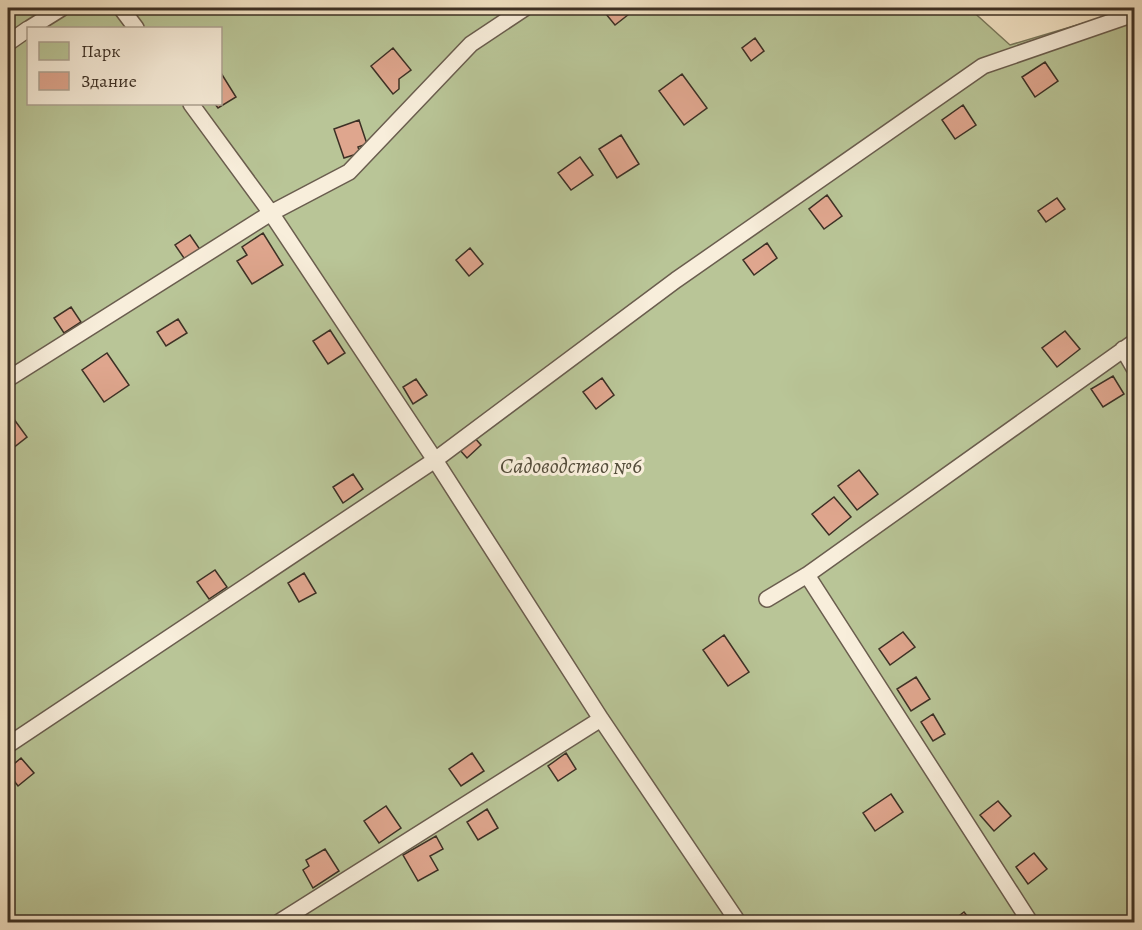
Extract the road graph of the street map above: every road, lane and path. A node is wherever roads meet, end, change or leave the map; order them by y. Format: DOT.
graph roads {
  1 [pos="62,8"];
  2 [pos="121,8"];
  3 [pos="525,8"];
  4 [pos="1134,14"];
  5 [pos="32,27"];
  6 [pos="135,27"];
  7 [pos="27,30"];
  8 [pos="8,43"];
  9 [pos="192,105"];
  10 [pos="271,213"];
  11 [pos="1129,345"];
  12 [pos="1134,368"];
  13 [pos="8,379"];
  14 [pos="435,460"];
  15 [pos="807,575"];
  16 [pos="767,599"];
  17 [pos="601,719"];
  18 [pos="8,745"];
  19 [pos="279,922"];
  20 [pos="738,922"];
  21 [pos="1030,922"];
  1 -- 5 [label="lane"];
  2 -- 6 [label="lane"];
  3 -- 10 [label="lane"];
  4 -- 14 [label="lane"];
  7 -- 8 [label="lane"];
  9 -- 10 [label="lane"];
  10 -- 13 [label="lane"];
  10 -- 14 [label="lane"];
  11 -- 12 [label="lane"];
  11 -- 15 [label="lane"];
  14 -- 17 [label="lane"];
  14 -- 18 [label="lane"];
  15 -- 16 [label="lane"];
  15 -- 21 [label="lane"];
  17 -- 19 [label="lane"];
  17 -- 20 [label="lane"];
}
